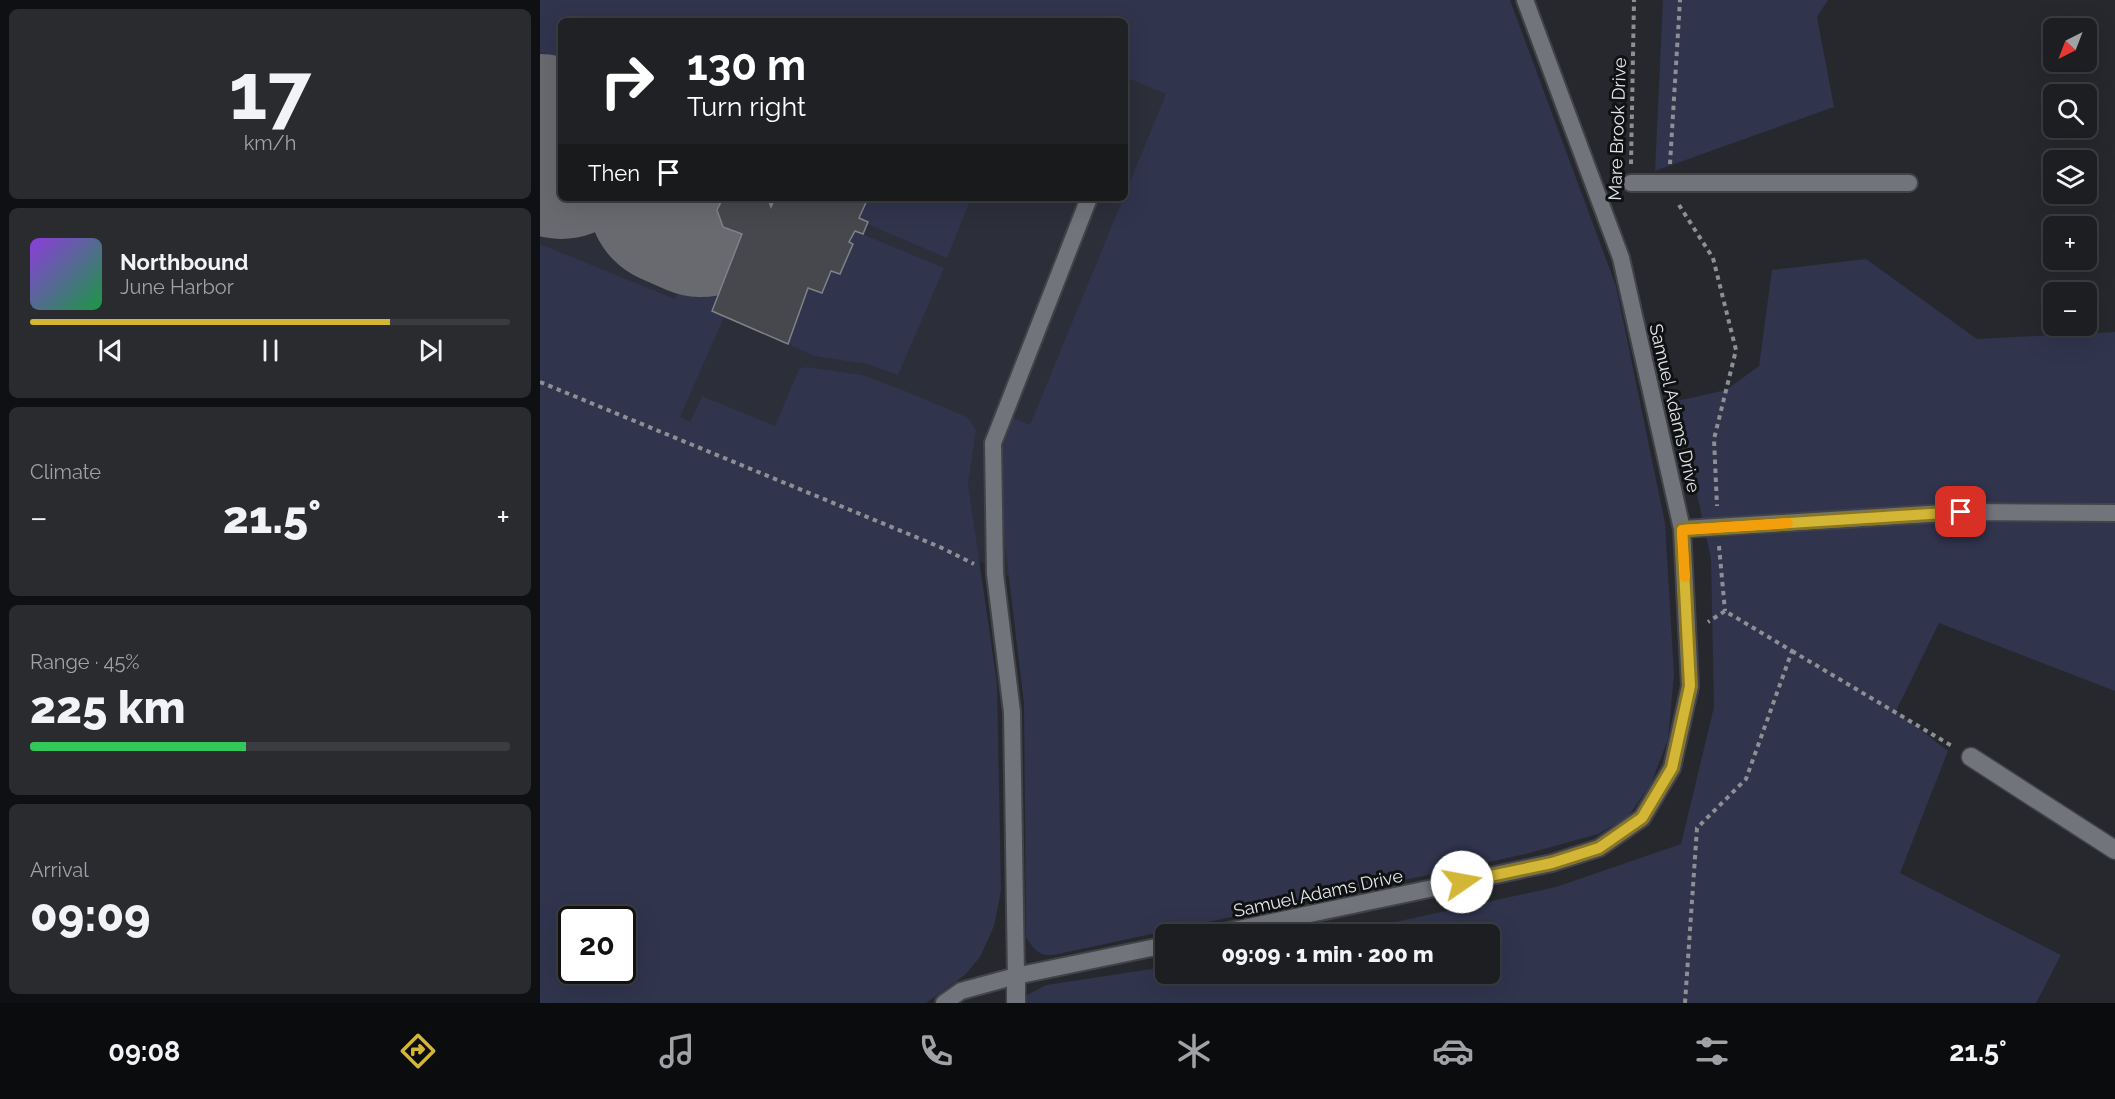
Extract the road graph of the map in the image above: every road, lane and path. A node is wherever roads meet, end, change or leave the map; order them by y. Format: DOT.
graph roads {
  1 [pos="1525,0"];
  2 [pos="1634,0"];
  3 [pos="1680,0"];
  4 [pos="1631,183"];
  5 [pos="1909,183"];
  6 [pos="1668,184"];
  7 [pos="1088,201"];
  8 [pos="540,382"];
  9 [pos="2115,513"];
  10 [pos="1717,527"];
  11 [pos="1682,530"];
  12 [pos="995,574"];
  13 [pos="1725,611"];
  14 [pos="1687,635"];
  15 [pos="1792,651"];
  16 [pos="1971,757"];
  17 [pos="2115,849"];
  18 [pos="1262,924"];
  19 [pos="1155,947"];
  20 [pos="1016,976"];
  21 [pos="944,1003"];
  22 [pos="1016,1003"];
  23 [pos="1685,1003"];
  1 -- 11 [label="lane, Samuel Adams Drive"];
  2 -- 4 [label="path, Mare Brook Drive"];
  3 -- 6 [label="path"];
  4 -- 6 [label="lane"];
  5 -- 6 [label="lane"];
  6 -- 10 [label="path"];
  7 -- 12 [label="lane"];
  8 -- 12 [label="path"];
  9 -- 10 [label="lane"];
  10 -- 11 [label="lane"];
  10 -- 13 [label="path"];
  11 -- 14 [label="lane, Samuel Adams Drive"];
  12 -- 20 [label="lane"];
  13 -- 14 [label="path"];
  13 -- 15 [label="path"];
  14 -- 18 [label="lane, Samuel Adams Drive"];
  15 -- 16 [label="path"];
  15 -- 23 [label="path"];
  16 -- 17 [label="street"];
  19 -- 20 [label="lane"];
  20 -- 21 [label="lane"];
  20 -- 22 [label="street"];
}
